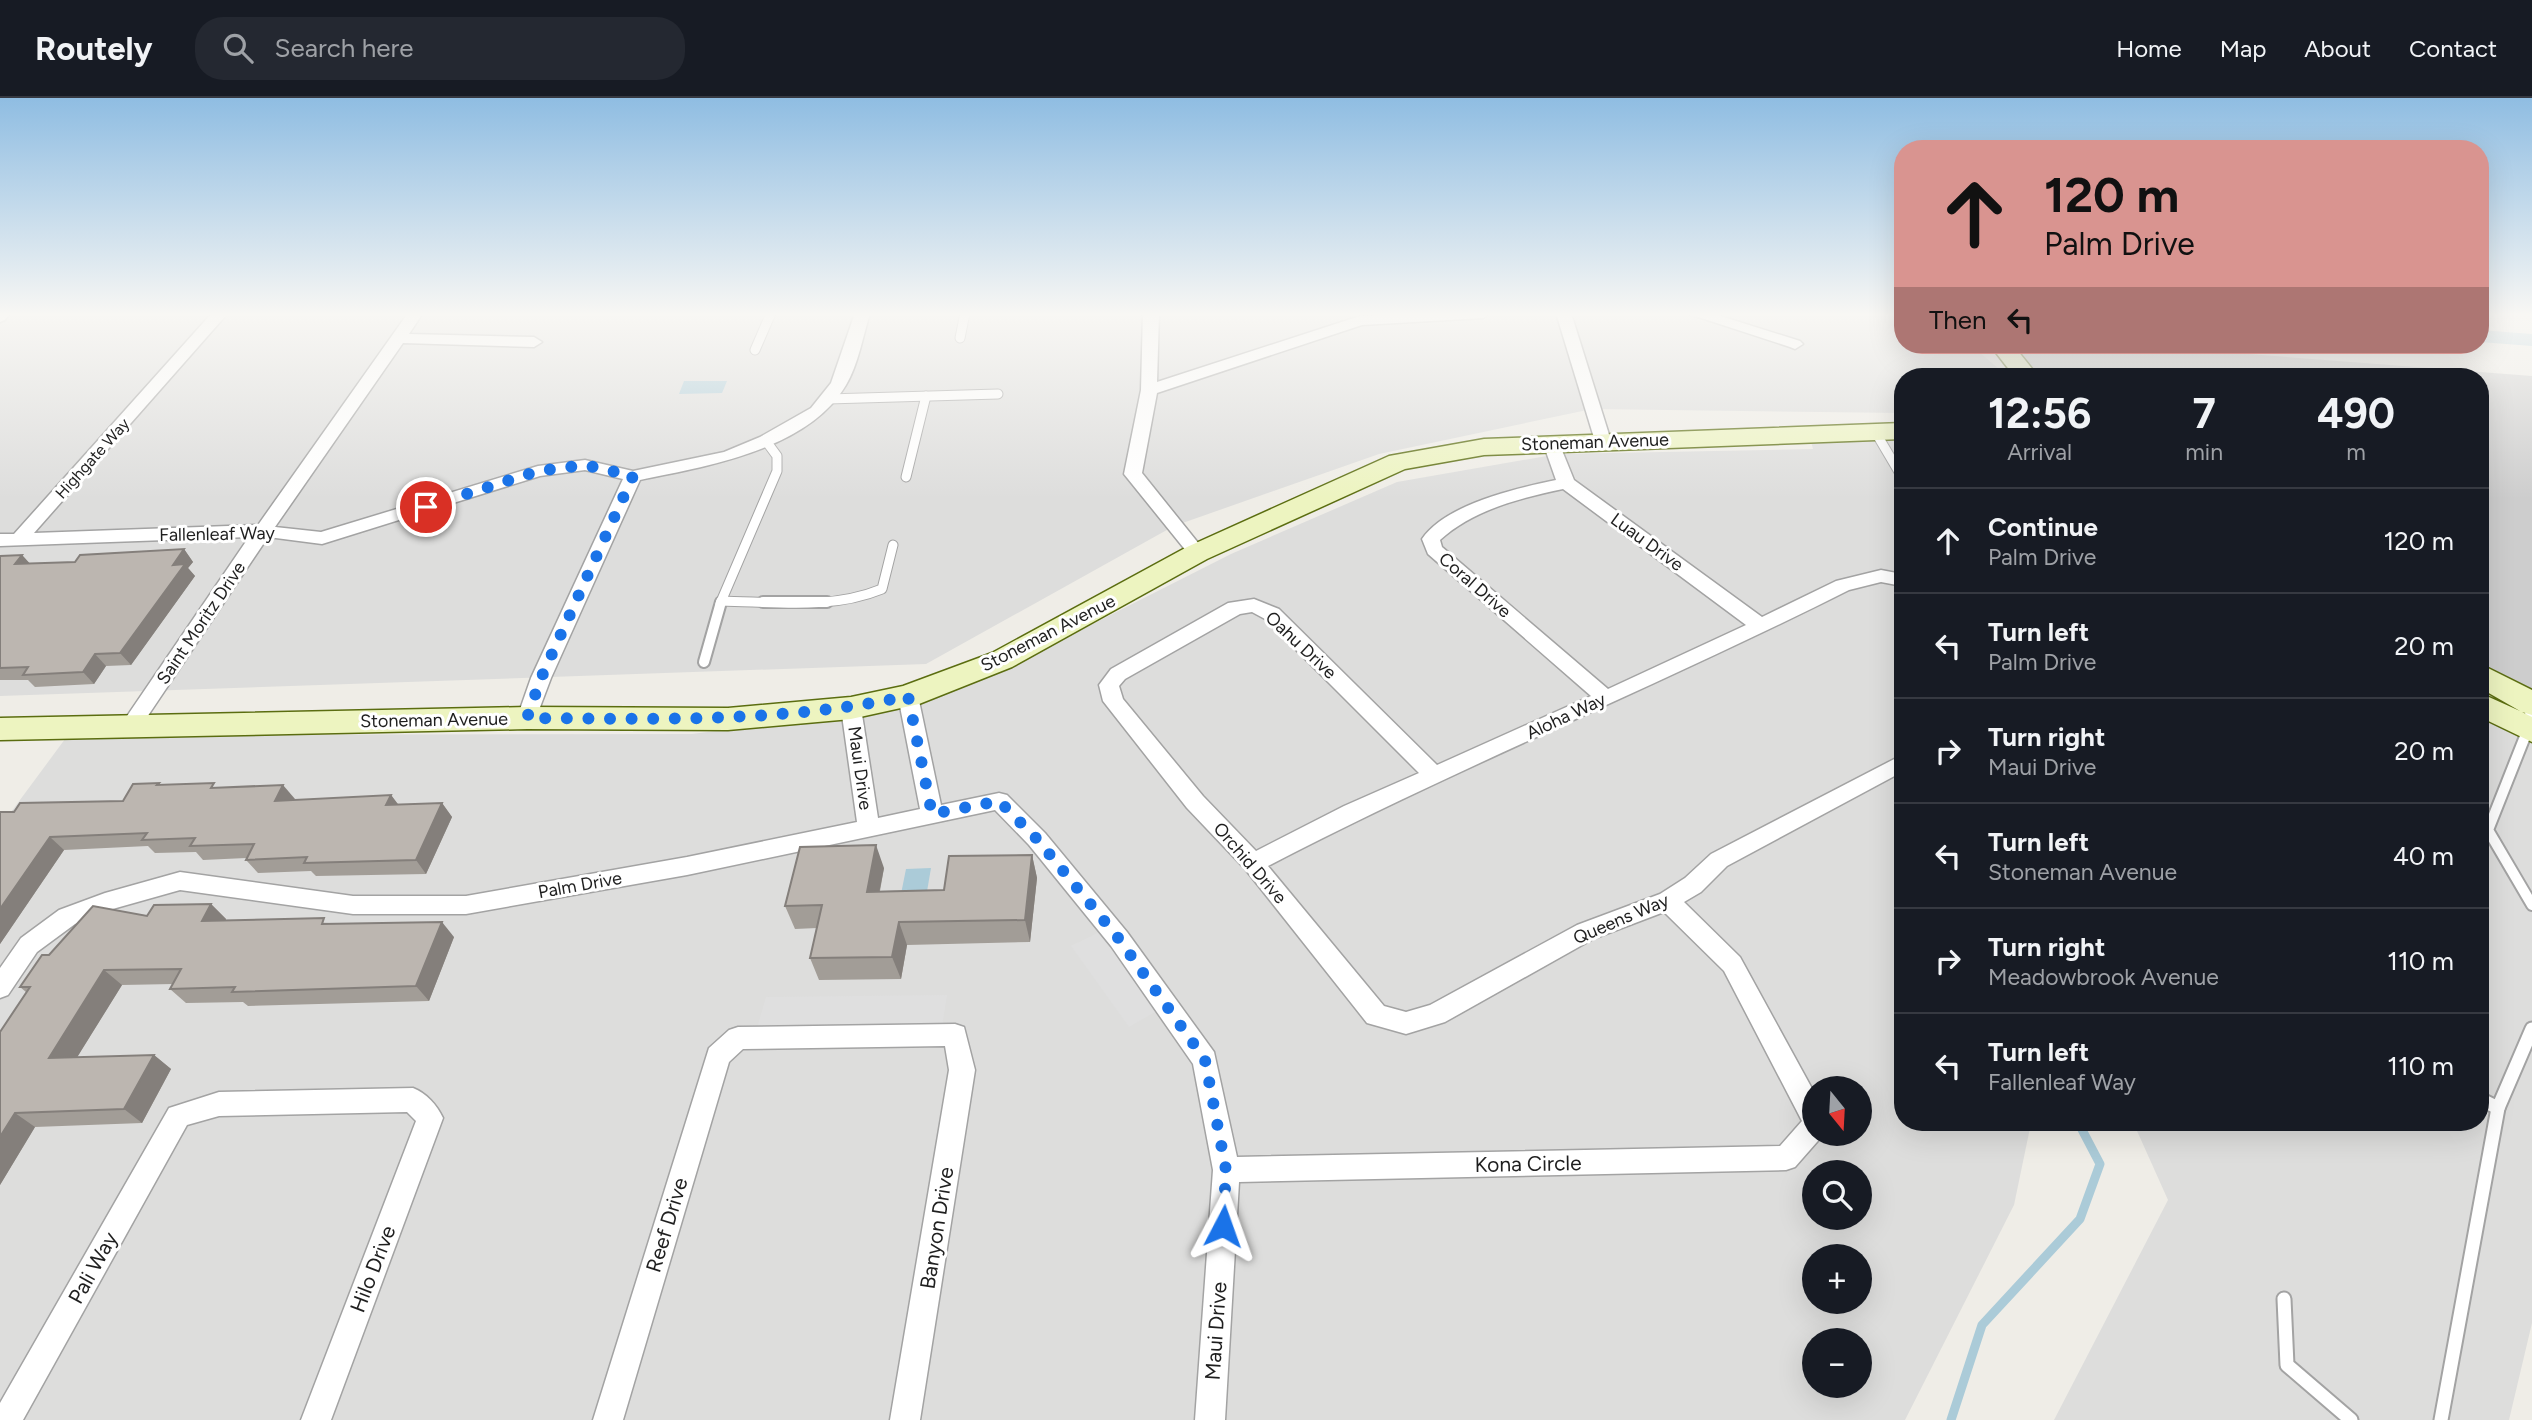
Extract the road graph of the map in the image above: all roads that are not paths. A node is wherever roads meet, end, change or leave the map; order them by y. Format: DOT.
graph roads {
  1 [pos="166,375"];
  2 [pos="373,375"];
  3 [pos="842,375"];
  4 [pos="1149,375"];
  5 [pos="1193,375"];
  6 [pos="1582,375"];
  7 [pos="1149,390"];
  8 [pos="999,394"];
  9 [pos="926,396"];
  10 [pos="828,398"];
  11 [pos="1889,432"];
  12 [pos="1603,440"];
  13 [pos="766,441"];
  14 [pos="1551,443"];
  15 [pos="1894,449"];
  16 [pos="633,476"];
  17 [pos="906,477"];
  18 [pos="1566,483"];
  19 [pos="263,531"];
  20 [pos="19,539"];
  21 [pos="0,540"];
  22 [pos="893,545"];
  23 [pos="1197,553"];
  24 [pos="1894,578"];
  25 [pos="721,601"];
  26 [pos="1761,626"];
  27 [pos="704,662"];
  28 [pos="2489,683"];
  29 [pos="1109,685"];
  30 [pos="908,696"];
  31 [pos="1606,698"];
  32 [pos="2489,706"];
  33 [pos="851,708"];
  34 [pos="2531,714"];
  35 [pos="527,718"];
  36 [pos="130,727"];
  37 [pos="6,734"];
  38 [pos="1894,767"];
  39 [pos="1435,776"];
  40 [pos="932,814"];
  41 [pos="2489,827"];
  42 [pos="869,828"];
  43 [pos="2489,832"];
  44 [pos="1037,839"];
  45 [pos="1253,863"];
  46 [pos="1668,901"];
  47 [pos="2532,905"];
  48 [pos="0,988"];
  49 [pos="1406,1023"];
  50 [pos="2532,1029"];
  51 [pos="955,1035"];
  52 [pos="1802,1096"];
  53 [pos="2489,1104"];
  54 [pos="2498,1108"];
  55 [pos="430,1118"];
  56 [pos="1802,1140"];
  57 [pos="1226,1170"];
  58 [pos="2284,1299"];
  59 [pos="7,1420"];
  60 [pos="316,1420"];
  61 [pos="608,1420"];
  62 [pos="905,1420"];
  63 [pos="1210,1420"];
  64 [pos="2351,1420"];
  65 [pos="2441,1420"];
  1 -- 20 [label="street, Highgate Way"];
  2 -- 19 [label="street, Saint Moritz Drive"];
  3 -- 10 [label="street"];
  4 -- 7 [label="street"];
  5 -- 7 [label="street"];
  6 -- 12 [label="street"];
  7 -- 23 [label="street"];
  8 -- 9 [label="lane"];
  9 -- 10 [label="lane"];
  9 -- 17 [label="lane"];
  10 -- 13 [label="street"];
  11 -- 12 [label="street, Stoneman Avenue"];
  11 -- 15 [label="lane"];
  12 -- 14 [label="street, Stoneman Avenue"];
  13 -- 16 [label="street"];
  13 -- 25 [label="lane"];
  14 -- 18 [label="street"];
  14 -- 23 [label="street, Stoneman Avenue"];
  16 -- 19 [label="street, Fallenleaf Way"];
  16 -- 35 [label="street"];
  18 -- 26 [label="street, Luau Drive"];
  18 -- 31 [label="street, Coral Drive"];
  19 -- 20 [label="street, Fallenleaf Way"];
  19 -- 36 [label="street, Saint Moritz Drive"];
  20 -- 21 [label="street, Fallenleaf Way"];
  22 -- 25 [label="lane"];
  23 -- 30 [label="street, Stoneman Avenue"];
  24 -- 26 [label="street, Aloha Way"];
  25 -- 27 [label="lane"];
  26 -- 31 [label="street, Aloha Way"];
  28 -- 34 [label="street"];
  29 -- 39 [label="street, Oahu Drive"];
  29 -- 45 [label="street, Orchid Drive"];
  30 -- 33 [label="street, Stoneman Avenue"];
  30 -- 40 [label="street"];
  31 -- 39 [label="street, Aloha Way"];
  32 -- 34 [label="street"];
  33 -- 35 [label="street, Stoneman Avenue"];
  33 -- 42 [label="street, Maui Drive"];
  34 -- 41 [label="lane"];
  35 -- 36 [label="street, Stoneman Avenue"];
  36 -- 37 [label="street, Stoneman Avenue"];
  38 -- 46 [label="street, Queens Way"];
  39 -- 45 [label="street, Aloha Way"];
  40 -- 42 [label="street, Palm Drive"];
  40 -- 44 [label="street, Palm Drive"];
  42 -- 48 [label="street, Palm Drive"];
  43 -- 47 [label="lane"];
  44 -- 57 [label="street, Maui Drive"];
  45 -- 49 [label="street, Orchid Drive"];
  46 -- 49 [label="street, Queens Way"];
  46 -- 52 [label="street"];
  50 -- 54 [label="lane"];
  51 -- 61 [label="street, Reef Drive"];
  51 -- 62 [label="street, Banyon Drive"];
  53 -- 54 [label="lane"];
  54 -- 65 [label="lane"];
  55 -- 59 [label="street, Pali Way"];
  55 -- 60 [label="street, Hilo Drive"];
  56 -- 57 [label="street, Kona Circle"];
  57 -- 63 [label="street, Maui Drive"];
  58 -- 64 [label="lane"];
}
